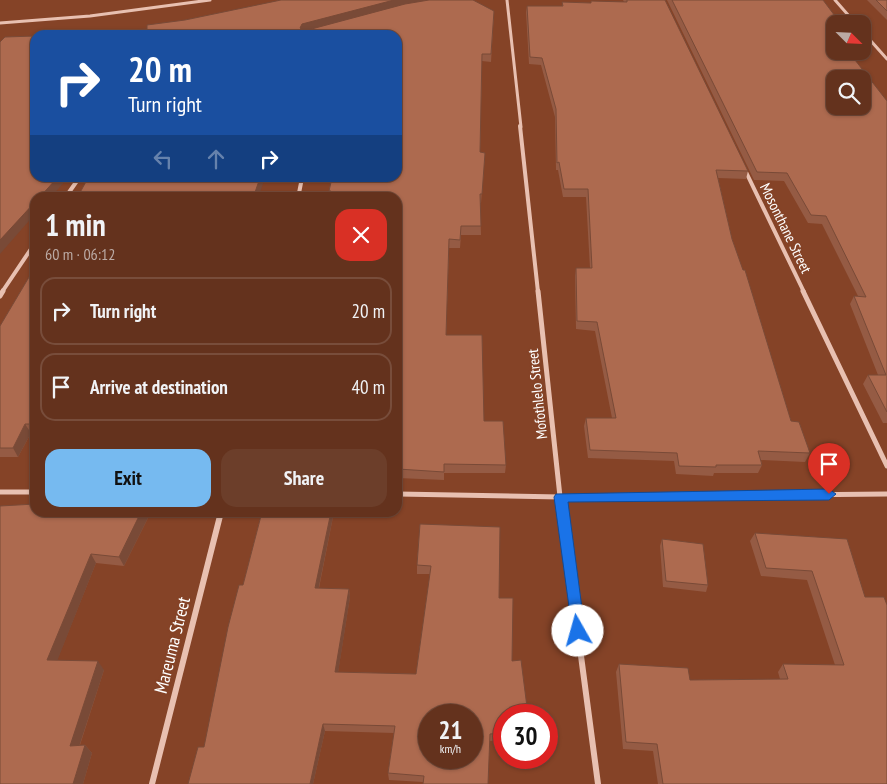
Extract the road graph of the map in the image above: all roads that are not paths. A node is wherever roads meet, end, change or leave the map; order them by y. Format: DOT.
graph roads {
  1 [pos="210,0"];
  2 [pos="507,0"];
  3 [pos="835,0"];
  4 [pos="848,15"];
  5 [pos="0,23"];
  6 [pos="871,41"];
  7 [pos="887,58"];
  8 [pos="741,161"];
  9 [pos="30,251"];
  10 [pos="0,296"];
  11 [pos="887,466"];
  12 [pos="0,492"];
  13 [pos="30,492"];
  14 [pos="402,494"];
  15 [pos="887,494"];
  16 [pos="560,497"];
  17 [pos="221,517"];
  18 [pos="152,784"];
  19 [pos="598,784"];
  1 -- 5 [label="street"];
  2 -- 16 [label="street, Mofothlelo Street"];
  3 -- 4 [label="street"];
  6 -- 7 [label="street"];
  8 -- 11 [label="street, Mosonthane Street"];
  9 -- 10 [label="street"];
  12 -- 13 [label="street"];
  14 -- 16 [label="street"];
  15 -- 16 [label="street"];
  16 -- 19 [label="street, Mofothlelo Street"];
  17 -- 18 [label="street, Mareuma Street"];
}
